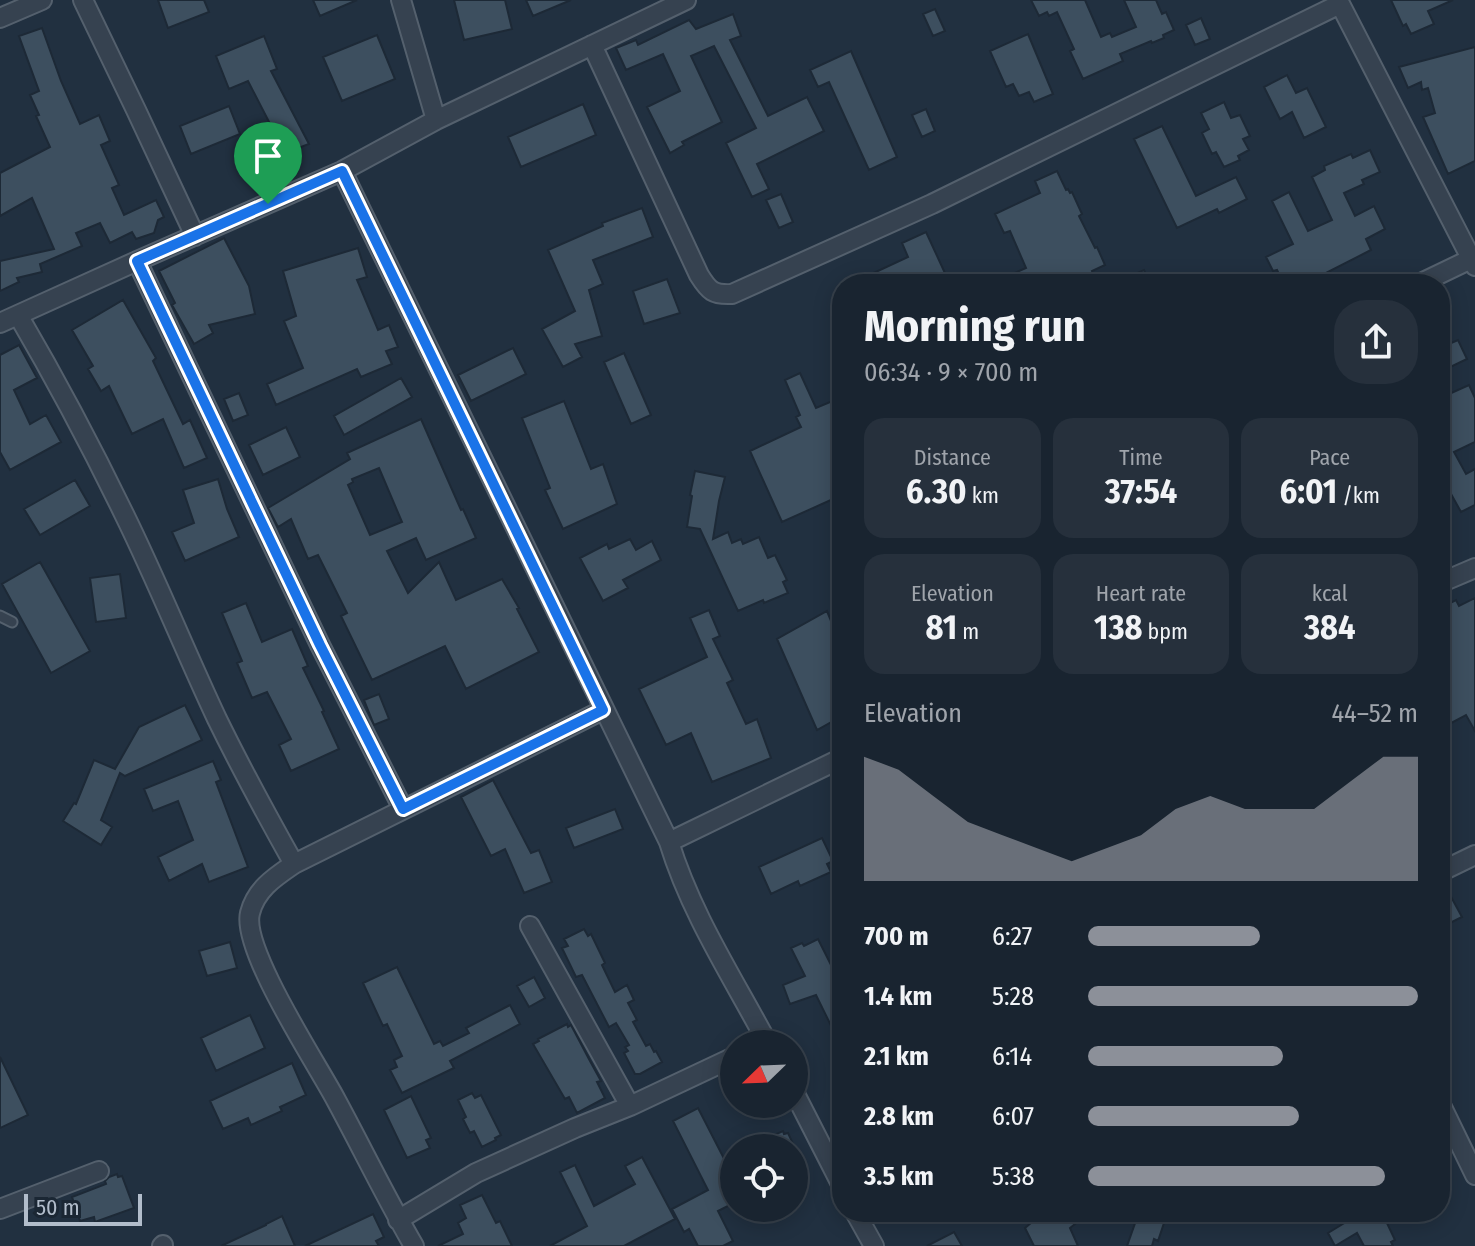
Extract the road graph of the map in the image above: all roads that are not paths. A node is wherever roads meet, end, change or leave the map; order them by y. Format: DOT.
graph roads {
  1 [pos="42,0"];
  2 [pos="83,0"];
  3 [pos="401,0"];
  4 [pos="686,0"];
  5 [pos="1339,2"];
  6 [pos="0,18"];
  7 [pos="592,45"];
  8 [pos="436,120"];
  9 [pos="342,171"];
  10 [pos="195,236"];
  11 [pos="1468,237"];
  12 [pos="137,261"];
  13 [pos="1473,262"];
  14 [pos="1444,274"];
  15 [pos="18,315"];
  16 [pos="0,323"];
  17 [pos="1475,568"];
  18 [pos="1450,579"];
  19 [pos="0,616"];
  20 [pos="12,622"];
  21 [pos="603,710"];
  22 [pos="832,763"];
  23 [pos="403,809"];
  24 [pos="669,842"];
  25 [pos="1475,855"];
  26 [pos="294,864"];
  27 [pos="1450,867"];
  28 [pos="530,926"];
  29 [pos="759,1030"];
  30 [pos="720,1064"];
  31 [pos="630,1106"];
  32 [pos="807,1118"];
  33 [pos="1450,1124"];
  34 [pos="832,1166"];
  35 [pos="99,1171"];
  36 [pos="1475,1175"];
  37 [pos="0,1209"];
  38 [pos="398,1220"];
  39 [pos="861,1222"];
  40 [pos="414,1246"];
  41 [pos="874,1246"];
  1 -- 6 [label="street"];
  2 -- 10 [label="street"];
  3 -- 8 [label="street"];
  4 -- 7 [label="street"];
  5 -- 7 [label="street"];
  5 -- 11 [label="street"];
  7 -- 8 [label="street"];
  8 -- 9 [label="street"];
  9 -- 10 [label="street"];
  9 -- 21 [label="street"];
  10 -- 12 [label="street"];
  11 -- 13 [label="street"];
  12 -- 15 [label="street"];
  12 -- 23 [label="street"];
  13 -- 14 [label="street"];
  15 -- 16 [label="street"];
  15 -- 26 [label="street"];
  17 -- 18 [label="street"];
  19 -- 20 [label="lane"];
  21 -- 23 [label="street"];
  21 -- 24 [label="street"];
  22 -- 24 [label="street"];
  23 -- 26 [label="street"];
  24 -- 29 [label="street"];
  25 -- 27 [label="street"];
  26 -- 38 [label="street"];
  28 -- 31 [label="street"];
  30 -- 31 [label="street"];
  31 -- 38 [label="street"];
  32 -- 34 [label="street"];
  33 -- 36 [label="street"];
  35 -- 37 [label="street"];
  38 -- 40 [label="street"];
  39 -- 41 [label="street"];
}
